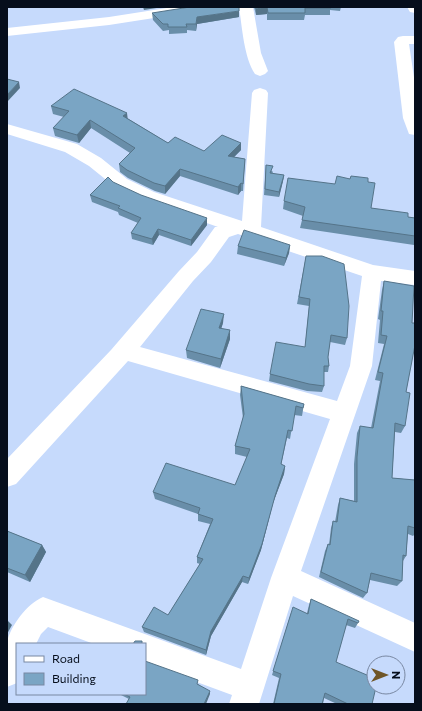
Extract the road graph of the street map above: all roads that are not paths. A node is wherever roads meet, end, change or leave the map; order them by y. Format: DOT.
graph roads {
  1 [pos="199,7"];
  2 [pos="246,7"];
  3 [pos="7,32"];
  4 [pos="415,40"];
  5 [pos="260,71"];
  6 [pos="260,93"];
  7 [pos="7,129"];
  8 [pos="415,130"];
  9 [pos="245,229"];
  10 [pos="372,272"];
  11 [pos="415,278"];
  12 [pos="123,351"];
  13 [pos="344,413"];
  14 [pos="7,476"];
  15 [pos="285,578"];
  16 [pos="415,638"];
  17 [pos="22,643"];
  18 [pos="131,643"];
  19 [pos="146,648"];
  20 [pos="16,654"];
  21 [pos="7,672"];
  22 [pos="246,695"];
  1 -- 3 [label="street"];
  2 -- 5 [label="street"];
  4 -- 8 [label="street"];
  6 -- 9 [label="street"];
  7 -- 9 [label="street"];
  9 -- 10 [label="street"];
  9 -- 12 [label="street"];
  10 -- 11 [label="street"];
  10 -- 13 [label="street"];
  12 -- 13 [label="street"];
  12 -- 14 [label="street"];
  13 -- 15 [label="street"];
  15 -- 16 [label="street"];
  15 -- 22 [label="street"];
  17 -- 18 [label="street"];
  19 -- 22 [label="street"];
  20 -- 21 [label="street"];
}
